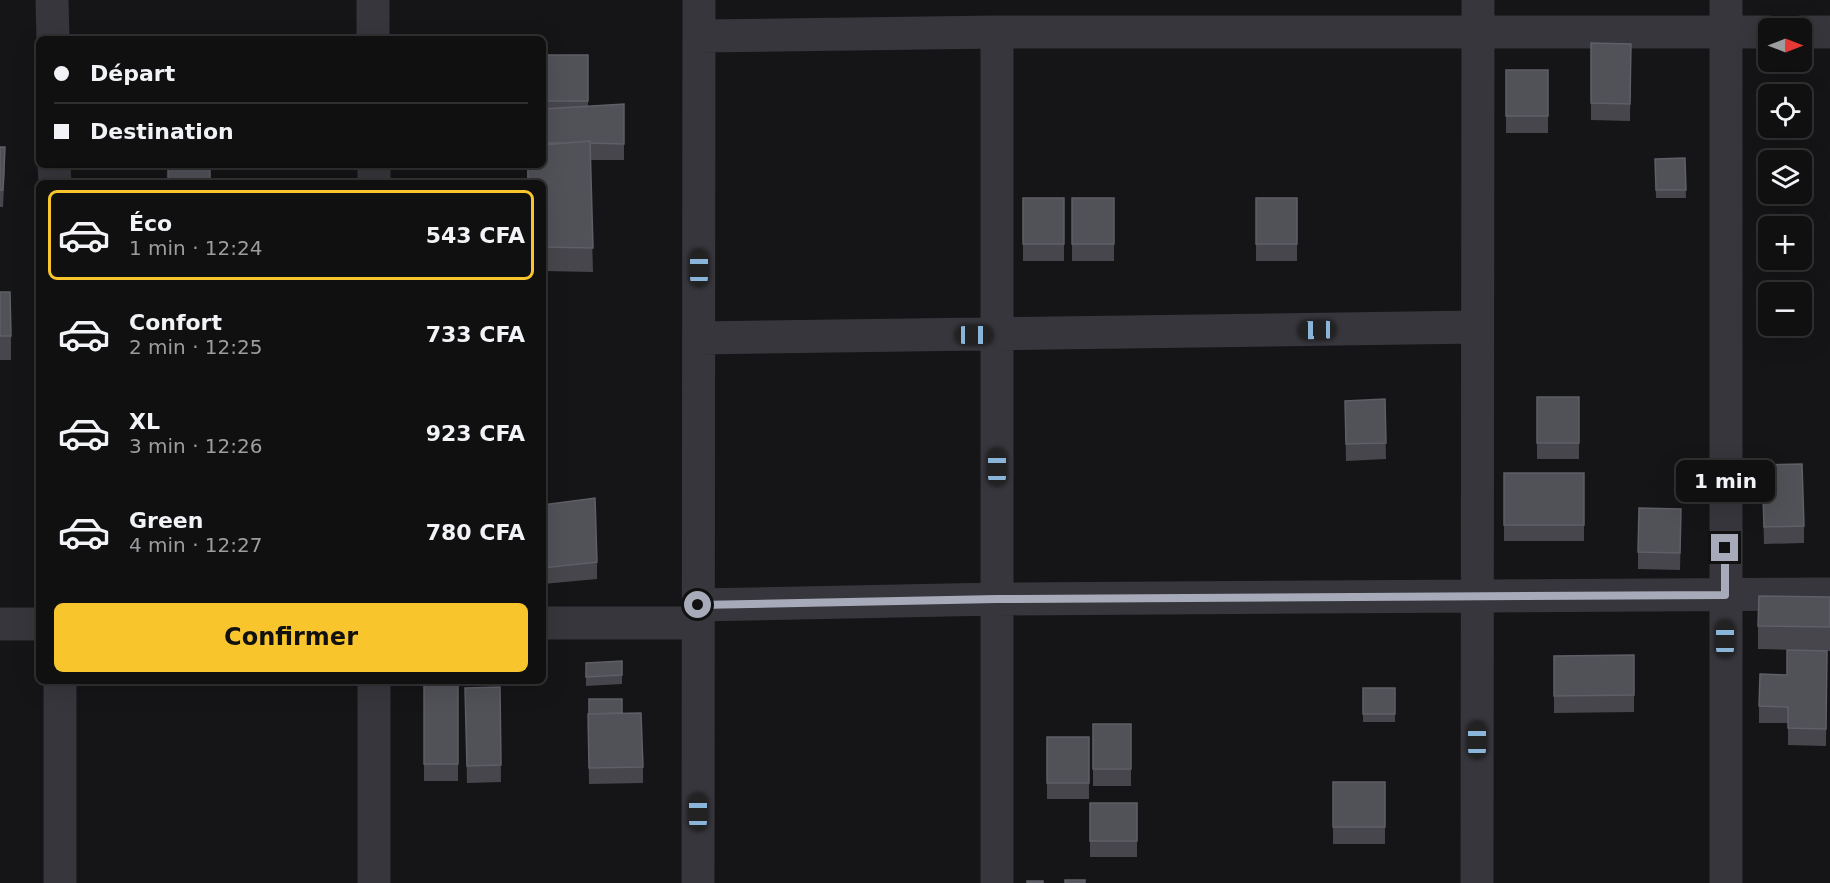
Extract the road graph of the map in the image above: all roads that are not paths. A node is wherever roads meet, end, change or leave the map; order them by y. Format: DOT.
graph roads {
  1 [pos="52,0"];
  2 [pos="373,0"];
  3 [pos="699,0"];
  4 [pos="1478,0"];
  5 [pos="1725,0"];
  6 [pos="997,32"];
  7 [pos="1478,32"];
  8 [pos="1725,32"];
  9 [pos="1758,32"];
  10 [pos="1812,32"];
  11 [pos="1830,32"];
  12 [pos="53,36"];
  13 [pos="374,36"];
  14 [pos="699,36"];
  15 [pos="1477,327"];
  16 [pos="997,335"];
  17 [pos="699,338"];
  18 [pos="1830,594"];
  19 [pos="1725,595"];
  20 [pos="1477,596"];
  21 [pos="997,599"];
  22 [pos="698,614"];
  23 [pos="546,623"];
  24 [pos="0,624"];
  25 [pos="36,624"];
  26 [pos="60,684"];
  27 [pos="374,684"];
  28 [pos="60,883"];
  29 [pos="374,883"];
  30 [pos="698,883"];
  31 [pos="997,883"];
  32 [pos="1477,883"];
  33 [pos="1725,883"];
  1 -- 12 [label="street"];
  2 -- 13 [label="street"];
  3 -- 14 [label="street"];
  4 -- 7 [label="street"];
  5 -- 8 [label="street"];
  6 -- 7 [label="street"];
  6 -- 14 [label="street"];
  6 -- 16 [label="street"];
  7 -- 8 [label="street"];
  7 -- 15 [label="street"];
  8 -- 9 [label="street"];
  8 -- 19 [label="street"];
  10 -- 11 [label="street"];
  14 -- 17 [label="street"];
  15 -- 16 [label="street"];
  15 -- 20 [label="street"];
  16 -- 17 [label="street"];
  16 -- 21 [label="street"];
  17 -- 22 [label="street"];
  18 -- 19 [label="street"];
  19 -- 20 [label="street"];
  19 -- 33 [label="street"];
  20 -- 21 [label="street"];
  20 -- 32 [label="street"];
  21 -- 22 [label="street"];
  21 -- 31 [label="street"];
  22 -- 23 [label="street"];
  22 -- 30 [label="street"];
  24 -- 25 [label="street"];
  26 -- 28 [label="street"];
  27 -- 29 [label="street"];
}
